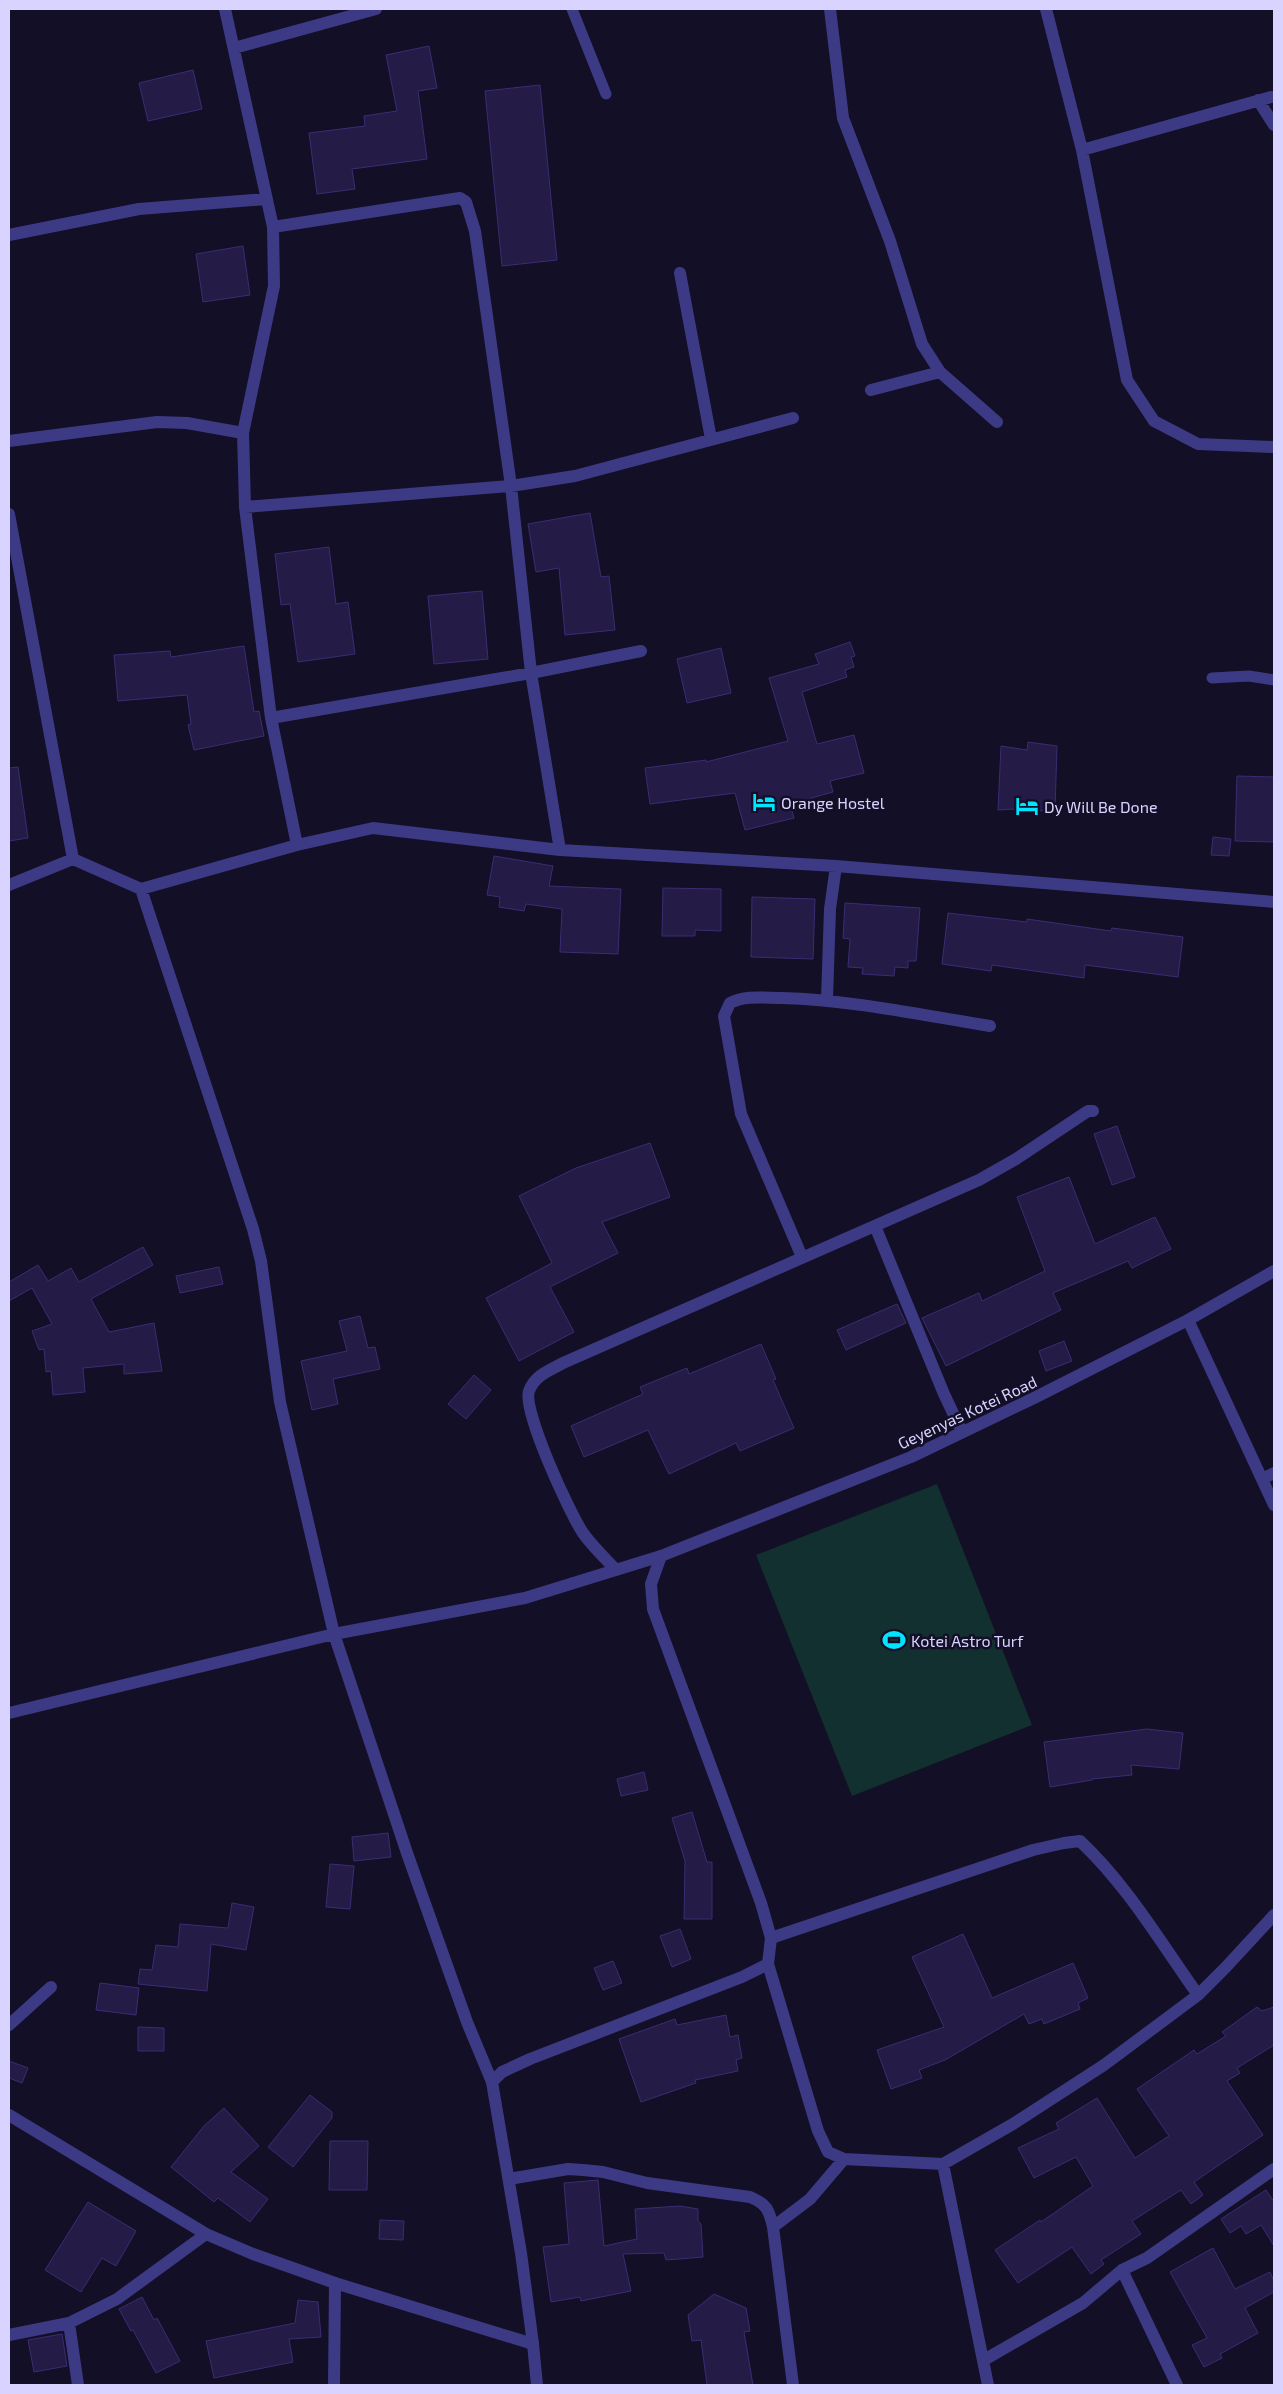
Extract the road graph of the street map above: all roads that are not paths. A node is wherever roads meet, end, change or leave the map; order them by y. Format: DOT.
graph roads {
  1 [pos="225,9"];
  2 [pos="376,9"];
  3 [pos="572,9"];
  4 [pos="830,9"];
  5 [pos="1046,9"];
  6 [pos="234,48"];
  7 [pos="606,94"];
  8 [pos="1271,96"];
  9 [pos="1258,100"];
  10 [pos="1274,125"];
  11 [pos="1082,150"];
  12 [pos="266,200"];
  13 [pos="273,227"];
  14 [pos="9,235"];
  15 [pos="680,273"];
  16 [pos="940,372"];
  17 [pos="871,390"];
  18 [pos="793,418"];
  19 [pos="998,422"];
  20 [pos="243,433"];
  21 [pos="711,439"];
  22 [pos="9,441"];
  23 [pos="1274,447"];
  24 [pos="512,486"];
  25 [pos="245,507"];
  26 [pos="9,514"];
  27 [pos="14,571"];
  28 [pos="641,651"];
  29 [pos="530,673"];
  30 [pos="1212,678"];
  31 [pos="1274,680"];
  32 [pos="271,718"];
  33 [pos="296,845"];
  34 [pos="560,850"];
  35 [pos="73,859"];
  36 [pos="836,866"];
  37 [pos="9,885"];
  38 [pos="141,889"];
  39 [pos="1274,902"];
  40 [pos="827,999"];
  41 [pos="990,1026"];
  42 [pos="1094,1111"];
  43 [pos="875,1226"];
  44 [pos="802,1257"];
  45 [pos="1274,1271"];
  46 [pos="1188,1320"];
  47 [pos="962,1432"];
  48 [pos="1274,1473"];
  49 [pos="1262,1479"];
  50 [pos="1274,1506"];
  51 [pos="660,1556"];
  52 [pos="616,1570"];
  53 [pos="334,1634"];
  54 [pos="9,1713"];
  55 [pos="1274,1915"];
  56 [pos="770,1938"];
  57 [pos="768,1964"];
  58 [pos="51,1987"];
  59 [pos="1198,1995"];
  60 [pos="9,2025"];
  61 [pos="492,2082"];
  62 [pos="9,2115"];
  63 [pos="844,2158"];
  64 [pos="943,2164"];
  65 [pos="1274,2169"];
  66 [pos="509,2179"];
  67 [pos="773,2227"];
  68 [pos="206,2234"];
  69 [pos="1122,2270"];
  70 [pos="335,2283"];
  71 [pos="69,2323"];
  72 [pos="9,2335"];
  73 [pos="533,2344"];
  74 [pos="984,2360"];
  75 [pos="78,2385"];
  76 [pos="334,2385"];
  77 [pos="537,2385"];
  78 [pos="792,2385"];
  79 [pos="988,2385"];
  80 [pos="1177,2385"];
  1 -- 6 [label="street"];
  2 -- 6 [label="street"];
  3 -- 7 [label="lane"];
  4 -- 16 [label="street"];
  5 -- 11 [label="street"];
  6 -- 12 [label="street"];
  8 -- 9 [label="street"];
  9 -- 10 [label="street"];
  9 -- 11 [label="street"];
  11 -- 23 [label="street"];
  12 -- 13 [label="street"];
  12 -- 14 [label="street"];
  13 -- 20 [label="street"];
  13 -- 24 [label="street"];
  15 -- 21 [label="street"];
  16 -- 17 [label="street"];
  16 -- 19 [label="street"];
  18 -- 21 [label="street"];
  20 -- 22 [label="street"];
  20 -- 25 [label="street"];
  21 -- 24 [label="street"];
  24 -- 25 [label="street"];
  24 -- 29 [label="street"];
  25 -- 32 [label="street"];
  26 -- 27 [label="street"];
  27 -- 35 [label="street"];
  28 -- 29 [label="street"];
  29 -- 32 [label="street"];
  29 -- 34 [label="street"];
  30 -- 31 [label="lane"];
  32 -- 33 [label="street"];
  33 -- 34 [label="street"];
  33 -- 38 [label="street"];
  34 -- 36 [label="street"];
  35 -- 37 [label="street"];
  35 -- 38 [label="street"];
  36 -- 39 [label="street"];
  36 -- 40 [label="street"];
  38 -- 53 [label="street"];
  40 -- 41 [label="street"];
  40 -- 44 [label="street"];
  42 -- 43 [label="street"];
  43 -- 44 [label="street"];
  43 -- 47 [label="street"];
  44 -- 52 [label="street"];
  45 -- 46 [label="street, Geyenyas Kotei Road"];
  46 -- 47 [label="street, Geyenyas Kotei Road"];
  46 -- 49 [label="street"];
  47 -- 51 [label="street, Geyenyas Kotei Road"];
  48 -- 49 [label="street"];
  49 -- 50 [label="street"];
  51 -- 52 [label="street, Geyenyas Kotei Road"];
  51 -- 56 [label="street"];
  52 -- 53 [label="street, Geyenyas Kotei Road"];
  53 -- 54 [label="street, Geyenyas Kotei Road"];
  53 -- 61 [label="street"];
  55 -- 59 [label="street"];
  56 -- 57 [label="street"];
  56 -- 59 [label="street"];
  57 -- 61 [label="street"];
  57 -- 63 [label="street"];
  58 -- 60 [label="street"];
  59 -- 64 [label="street"];
  61 -- 66 [label="street"];
  62 -- 68 [label="street"];
  63 -- 64 [label="street"];
  63 -- 67 [label="street"];
  64 -- 74 [label="street"];
  65 -- 69 [label="street"];
  66 -- 67 [label="street"];
  66 -- 73 [label="street"];
  67 -- 78 [label="street"];
  68 -- 70 [label="street"];
  68 -- 71 [label="street"];
  69 -- 74 [label="street"];
  69 -- 80 [label="street"];
  70 -- 73 [label="street"];
  70 -- 76 [label="street"];
  71 -- 72 [label="street"];
  71 -- 75 [label="street"];
  73 -- 77 [label="street"];
  74 -- 79 [label="street"];
}
